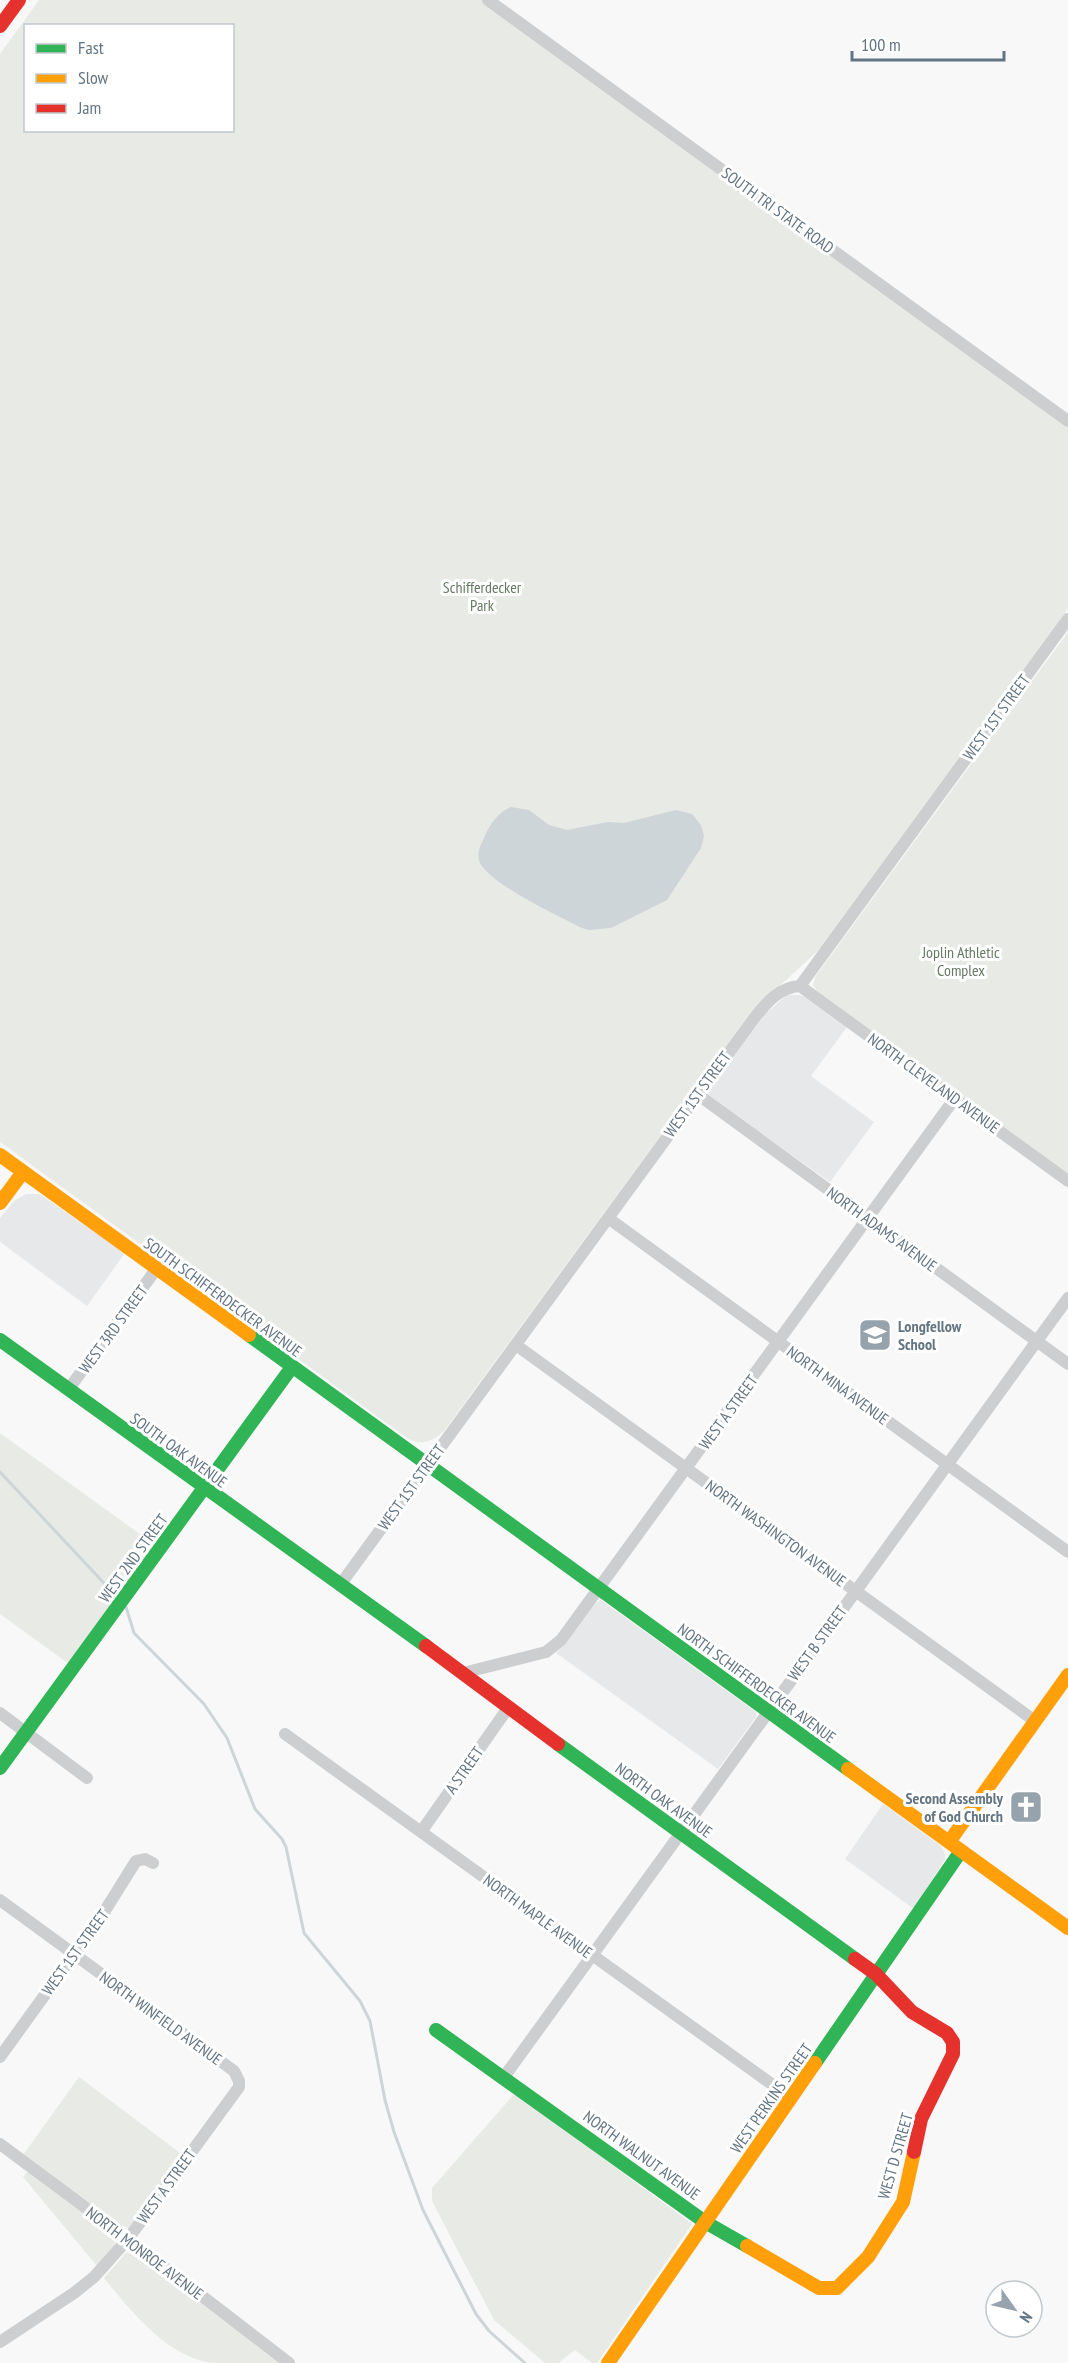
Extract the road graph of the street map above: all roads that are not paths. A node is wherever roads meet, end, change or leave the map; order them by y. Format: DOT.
graph roads {
  1 [pos="19,0"];
  2 [pos="488,0"];
  3 [pos="0,26"];
  4 [pos="1068,421"];
  5 [pos="1068,619"];
  6 [pos="800,986"];
  7 [pos="697,1094"];
  8 [pos="955,1098"];
  9 [pos="0,1155"];
  10 [pos="23,1172"];
  11 [pos="1068,1181"];
  12 [pos="0,1203"];
  13 [pos="608,1218"];
  14 [pos="867,1218"];
  15 [pos="157,1268"];
  16 [pos="1068,1298"];
  17 [pos="0,1340"];
  18 [pos="1037,1341"];
  19 [pos="778,1342"];
  20 [pos="516,1345"];
  21 [pos="1068,1364"];
  22 [pos="292,1367"];
  23 [pos="68,1390"];
  24 [pos="947,1464"];
  25 [pos="428,1465"];
  26 [pos="687,1469"];
  27 [pos="204,1488"];
  28 [pos="1068,1552"];
  29 [pos="340,1585"];
  30 [pos="599,1588"];
  31 [pos="855,1591"];
  32 [pos="463,1672"];
  33 [pos="1068,1675"];
  34 [pos="508,1708"];
  35 [pos="768,1711"];
  36 [pos="0,1713"];
  37 [pos="1035,1721"];
  38 [pos="27,1732"];
  39 [pos="285,1734"];
  40 [pos="0,1768"];
  41 [pos="87,1778"];
  42 [pos="421,1832"];
  43 [pos="680,1832"];
  44 [pos="949,1842"];
  45 [pos="961,1851"];
  46 [pos="153,1863"];
  47 [pos="0,1900"];
  48 [pos="1068,1928"];
  49 [pos="75,1954"];
  50 [pos="591,1954"];
  51 [pos="876,1974"];
  52 [pos="436,2030"];
  53 [pos="953,2054"];
  54 [pos="0,2057"];
  55 [pos="504,2077"];
  56 [pos="239,2087"];
  57 [pos="791,2098"];
  58 [pos="0,2144"];
  59 [pos="705,2222"];
  60 [pos="128,2239"];
  61 [pos="837,2288"];
  62 [pos="0,2342"];
  63 [pos="289,2363"];
  64 [pos="608,2363"];
  1 -- 3 [label="street"];
  2 -- 4 [label="street, SOUTH TRI STATE ROAD"];
  5 -- 6 [label="street, WEST 1ST STREET"];
  6 -- 7 [label="street, WEST 1ST STREET"];
  6 -- 8 [label="street, NORTH CLEVELAND AVENUE"];
  7 -- 13 [label="street, WEST 1ST STREET"];
  7 -- 14 [label="street, NORTH ADAMS AVENUE"];
  8 -- 11 [label="street, NORTH CLEVELAND AVENUE"];
  8 -- 14 [label="street, WEST A STREET"];
  9 -- 10 [label="street, SOUTH SCHIFFERDECKER AVENUE"];
  10 -- 12 [label="street"];
  10 -- 15 [label="street, SOUTH SCHIFFERDECKER AVENUE"];
  13 -- 19 [label="street, NORTH MINA AVENUE"];
  13 -- 20 [label="street, WEST 1ST STREET"];
  14 -- 18 [label="street, NORTH ADAMS AVENUE"];
  14 -- 19 [label="street, WEST A STREET"];
  15 -- 22 [label="street, SOUTH SCHIFFERDECKER AVENUE"];
  15 -- 23 [label="street, WEST 3RD STREET"];
  16 -- 18 [label="street, WEST B STREET"];
  17 -- 23 [label="street, SOUTH OAK AVENUE"];
  18 -- 21 [label="street, NORTH ADAMS AVENUE"];
  18 -- 24 [label="street, WEST B STREET"];
  19 -- 24 [label="street, NORTH MINA AVENUE"];
  19 -- 26 [label="street, WEST A STREET"];
  20 -- 25 [label="street, WEST 1ST STREET"];
  20 -- 26 [label="street, NORTH WASHINGTON AVENUE"];
  22 -- 25 [label="street, SOUTH SCHIFFERDECKER AVENUE"];
  22 -- 27 [label="street, WEST 2ND STREET"];
  23 -- 27 [label="street, SOUTH OAK AVENUE"];
  24 -- 28 [label="street, NORTH MINA AVENUE"];
  24 -- 31 [label="street, WEST B STREET"];
  25 -- 29 [label="street, WEST 1ST STREET"];
  25 -- 30 [label="street, NORTH SCHIFFERDECKER AVENUE"];
  26 -- 30 [label="street, WEST A STREET"];
  26 -- 31 [label="street, NORTH WASHINGTON AVENUE"];
  27 -- 29 [label="street, SOUTH OAK AVENUE"];
  27 -- 38 [label="street, WEST 2ND STREET"];
  29 -- 32 [label="street, NORTH OAK AVENUE"];
  30 -- 32 [label="street, WEST A STREET"];
  30 -- 35 [label="street, NORTH SCHIFFERDECKER AVENUE"];
  31 -- 35 [label="street, WEST B STREET"];
  31 -- 37 [label="street, NORTH WASHINGTON AVENUE"];
  32 -- 34 [label="street, NORTH OAK AVENUE"];
  33 -- 37 [label="street"];
  34 -- 42 [label="street, A STREET"];
  34 -- 43 [label="street, NORTH OAK AVENUE"];
  35 -- 43 [label="street, WEST B STREET"];
  35 -- 44 [label="street, NORTH SCHIFFERDECKER AVENUE"];
  36 -- 38 [label="street"];
  37 -- 44 [label="street"];
  38 -- 40 [label="street, WEST 2ND STREET"];
  38 -- 41 [label="street"];
  39 -- 42 [label="street, NORTH MAPLE AVENUE"];
  42 -- 50 [label="street, NORTH MAPLE AVENUE"];
  43 -- 50 [label="street, WEST B STREET"];
  43 -- 51 [label="street, NORTH OAK AVENUE"];
  44 -- 45 [label="street, NORTH SCHIFFERDECKER AVENUE"];
  45 -- 48 [label="street, NORTH SCHIFFERDECKER AVENUE"];
  45 -- 51 [label="street, WEST PERKINS STREET"];
  46 -- 49 [label="street, WEST 1ST STREET"];
  47 -- 49 [label="street, NORTH WINFIELD AVENUE"];
  49 -- 54 [label="street, WEST 1ST STREET"];
  49 -- 56 [label="street, NORTH WINFIELD AVENUE"];
  50 -- 55 [label="street, WEST B STREET"];
  50 -- 57 [label="street, NORTH MAPLE AVENUE"];
  51 -- 53 [label="street, NORTH OAK AVENUE"];
  51 -- 57 [label="street, WEST PERKINS STREET"];
  52 -- 55 [label="street, NORTH WALNUT AVENUE"];
  53 -- 61 [label="street, WEST D STREET"];
  55 -- 59 [label="street, NORTH WALNUT AVENUE"];
  56 -- 60 [label="street, WEST A STREET"];
  57 -- 59 [label="street, WEST PERKINS STREET"];
  58 -- 60 [label="street, NORTH MONROE AVENUE"];
  59 -- 61 [label="street, NORTH WALNUT AVENUE"];
  59 -- 64 [label="street, WEST PERKINS STREET"];
  60 -- 62 [label="street, WEST A STREET"];
  60 -- 63 [label="street, NORTH MONROE AVENUE"];
}
